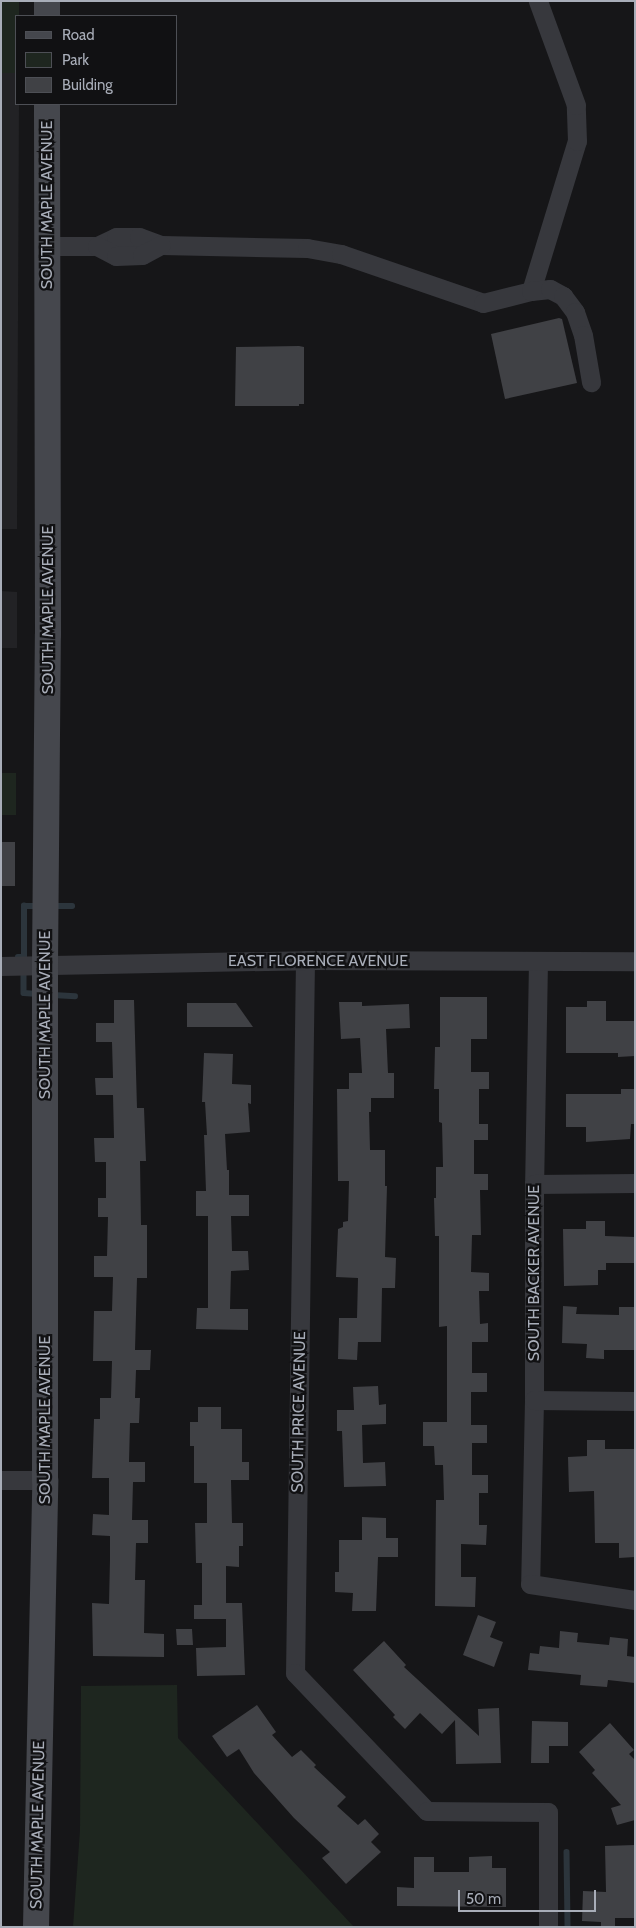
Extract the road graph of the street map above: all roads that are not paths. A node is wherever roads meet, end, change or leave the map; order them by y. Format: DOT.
graph roads {
  1 [pos="47,1"];
  2 [pos="538,1"];
  3 [pos="47,15"];
  4 [pos="47,105"];
  5 [pos="48,246"];
  6 [pos="531,291"];
  7 [pos="591,382"];
  8 [pos="305,960"];
  9 [pos="538,961"];
  10 [pos="635,961"];
  11 [pos="44,965"];
  12 [pos="1,966"];
  13 [pos="635,1183"];
  14 [pos="534,1184"];
  15 [pos="534,1400"];
  16 [pos="635,1401"];
  17 [pos="1,1480"];
  18 [pos="45,1480"];
  19 [pos="635,1600"];
  20 [pos="36,1927"];
  21 [pos="548,1927"];
  1 -- 3 [label="main road"];
  2 -- 6 [label="street"];
  4 -- 5 [label="main road, SOUTH MAPLE AVENUE"];
  5 -- 6 [label="street"];
  5 -- 11 [label="main road, SOUTH MAPLE AVENUE"];
  6 -- 7 [label="street"];
  8 -- 9 [label="street, EAST FLORENCE AVENUE"];
  8 -- 11 [label="street, EAST FLORENCE AVENUE"];
  8 -- 21 [label="street, SOUTH PRICE AVENUE"];
  9 -- 10 [label="street, EAST FLORENCE AVENUE"];
  9 -- 14 [label="street, SOUTH BACKER AVENUE"];
  11 -- 12 [label="street, EAST FLORENCE AVENUE"];
  11 -- 18 [label="main road, SOUTH MAPLE AVENUE"];
  13 -- 14 [label="street"];
  14 -- 15 [label="street, SOUTH BACKER AVENUE"];
  15 -- 16 [label="street"];
  15 -- 19 [label="street, SOUTH BACKER AVENUE"];
  17 -- 18 [label="street"];
  18 -- 20 [label="main road, SOUTH MAPLE AVENUE"];
}
